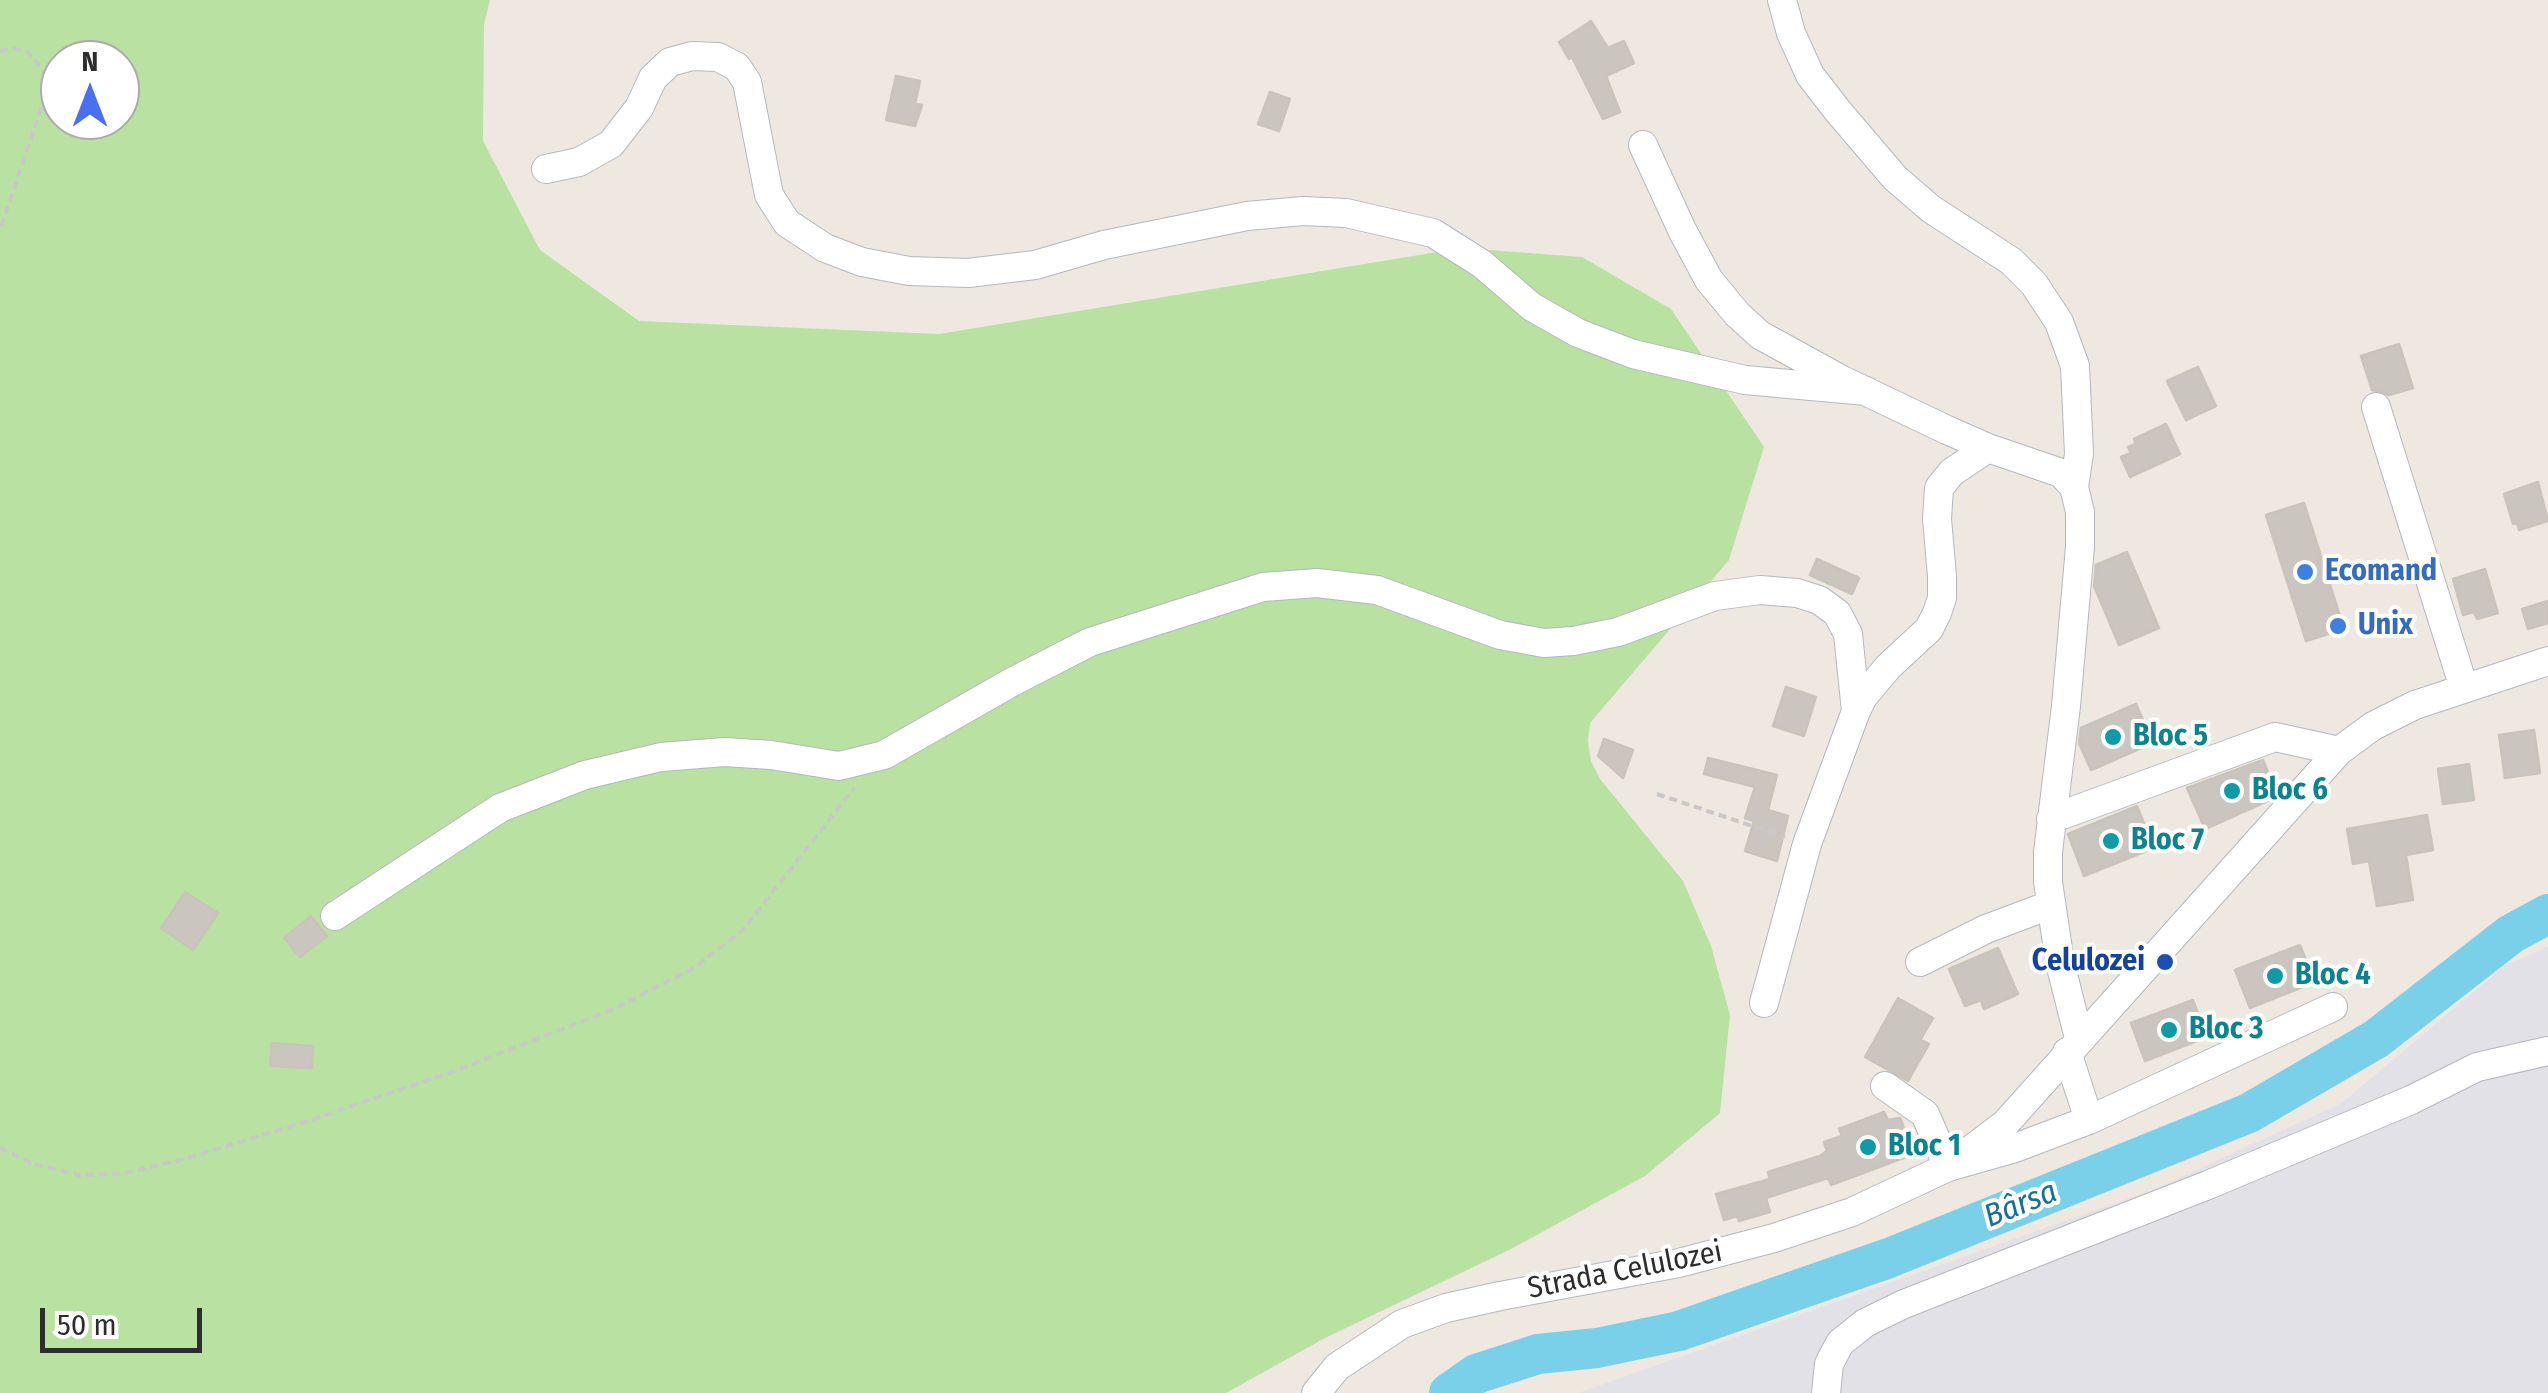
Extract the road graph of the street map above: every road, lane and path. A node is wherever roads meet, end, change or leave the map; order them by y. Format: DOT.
graph roads {
  1 [pos="1782,0"];
  2 [pos="0,51"];
  3 [pos="1643,145"];
  4 [pos="546,169"];
  5 [pos="0,230"];
  6 [pos="1866,391"];
  7 [pos="2376,407"];
  8 [pos="1988,448"];
  9 [pos="2074,487"];
  10 [pos="2548,662"];
  11 [pos="2464,688"];
  12 [pos="1856,711"];
  13 [pos="2339,751"];
  14 [pos="884,754"];
  15 [pos="1656,794"];
  16 [pos="2052,819"];
  17 [pos="1807,844"];
  18 [pos="2050,905"];
  19 [pos="335,916"];
  20 [pos="1920,962"];
  21 [pos="1764,1004"];
  22 [pos="2333,1007"];
  23 [pos="2073,1045"];
  24 [pos="2548,1051"];
  25 [pos="1885,1086"];
  26 [pos="2089,1120"];
  27 [pos="0,1148"];
  28 [pos="1948,1168"];
  29 [pos="1316,1393"];
  30 [pos="1826,1393"];
  1 -- 9 [label="street"];
  2 -- 5 [label="path"];
  3 -- 6 [label="street"];
  4 -- 6 [label="street"];
  6 -- 8 [label="street"];
  7 -- 11 [label="street"];
  8 -- 9 [label="street"];
  8 -- 12 [label="street"];
  9 -- 16 [label="street"];
  10 -- 11 [label="street, Strada Celulozei"];
  11 -- 13 [label="street, Strada Celulozei"];
  12 -- 14 [label="street"];
  12 -- 17 [label="street"];
  13 -- 16 [label="street"];
  13 -- 23 [label="street, Strada Celulozei"];
  14 -- 19 [label="street"];
  14 -- 27 [label="path"];
  15 -- 17 [label="path"];
  16 -- 18 [label="street"];
  17 -- 21 [label="street"];
  18 -- 20 [label="street"];
  18 -- 23 [label="street"];
  22 -- 26 [label="street, Strada Celulozei"];
  23 -- 26 [label="street"];
  23 -- 28 [label="street, Strada Celulozei"];
  24 -- 30 [label="street"];
  25 -- 28 [label="street"];
  26 -- 28 [label="street, Strada Celulozei"];
  28 -- 29 [label="street, Strada Celulozei"];
}
